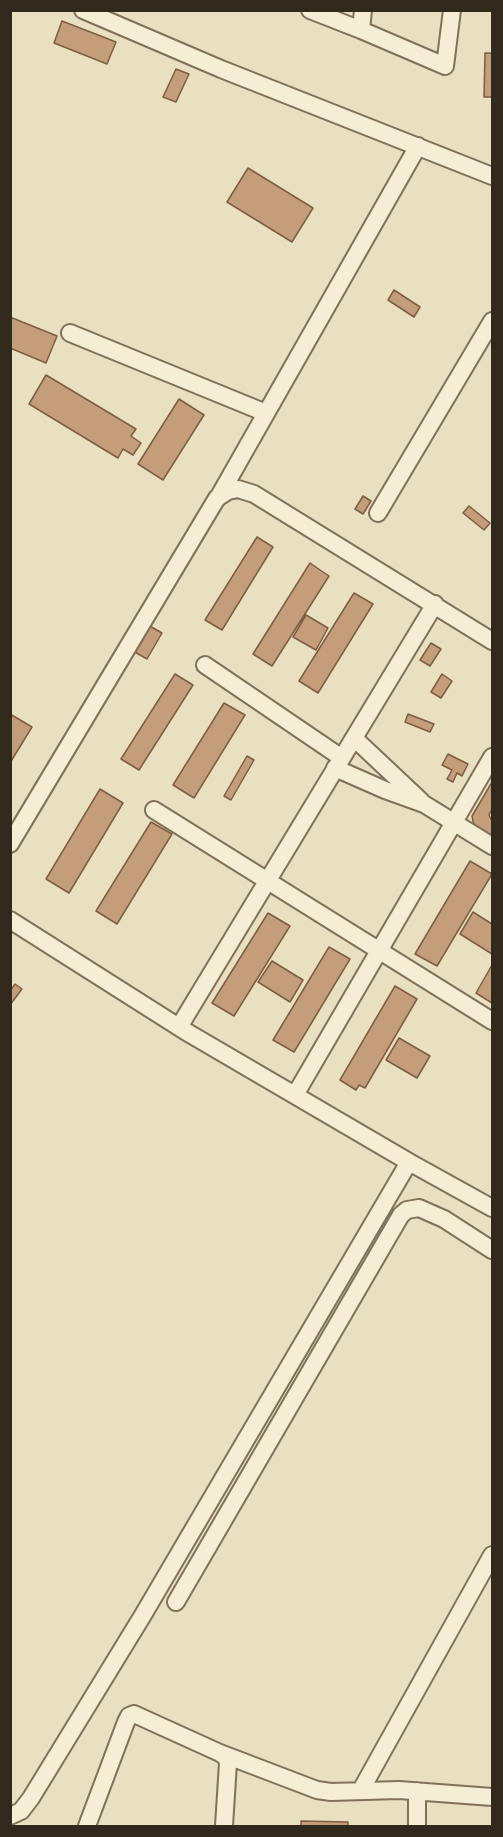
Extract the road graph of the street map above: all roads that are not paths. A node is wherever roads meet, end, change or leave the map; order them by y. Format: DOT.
graph roads {
  1 [pos="83,10"];
  2 [pos="310,10"];
  3 [pos="363,10"];
  4 [pos="452,10"];
  5 [pos="361,30"];
  6 [pos="418,146"];
  7 [pos="492,176"];
  8 [pos="492,321"];
  9 [pos="70,333"];
  10 [pos="266,413"];
  11 [pos="217,498"];
  12 [pos="378,513"];
  13 [pos="435,604"];
  14 [pos="492,640"];
  15 [pos="205,665"];
  16 [pos="354,738"];
  17 [pos="492,757"];
  18 [pos="339,763"];
  19 [pos="424,804"];
  20 [pos="154,810"];
  21 [pos="454,823"];
  22 [pos="10,844"];
  23 [pos="492,846"];
  24 [pos="268,880"];
  25 [pos="10,920"];
  26 [pos="380,950"];
  27 [pos="492,1021"];
  28 [pos="179,1027"];
  29 [pos="295,1095"];
  30 [pos="409,1162"];
  31 [pos="492,1208"];
  32 [pos="492,1250"];
  33 [pos="492,1555"];
  34 [pos="176,1602"];
  35 [pos="220,1753"];
  36 [pos="361,1790"];
  37 [pos="417,1791"];
  38 [pos="492,1797"];
  39 [pos="10,1816"];
  40 [pos="87,1827"];
  41 [pos="224,1827"];
  42 [pos="417,1827"];
  1 -- 6 [label="street"];
  2 -- 5 [label="street"];
  3 -- 5 [label="street"];
  4 -- 5 [label="street"];
  6 -- 7 [label="street"];
  6 -- 10 [label="street"];
  8 -- 12 [label="street"];
  9 -- 10 [label="street"];
  10 -- 11 [label="street"];
  11 -- 13 [label="street"];
  11 -- 22 [label="street"];
  13 -- 14 [label="street"];
  13 -- 16 [label="street"];
  15 -- 18 [label="street"];
  16 -- 18 [label="street"];
  16 -- 19 [label="street"];
  17 -- 21 [label="street"];
  18 -- 19 [label="street"];
  18 -- 24 [label="street"];
  19 -- 21 [label="street"];
  20 -- 24 [label="street"];
  21 -- 23 [label="street"];
  21 -- 26 [label="street"];
  24 -- 26 [label="street"];
  24 -- 28 [label="street"];
  25 -- 28 [label="street"];
  26 -- 27 [label="street"];
  26 -- 29 [label="street"];
  28 -- 29 [label="street"];
  29 -- 30 [label="street"];
  30 -- 31 [label="street"];
  30 -- 39 [label="street"];
  32 -- 34 [label="street"];
  33 -- 36 [label="street"];
  35 -- 36 [label="street"];
  35 -- 40 [label="street"];
  35 -- 41 [label="street"];
  36 -- 37 [label="street"];
  37 -- 38 [label="street"];
  37 -- 42 [label="street"];
}
